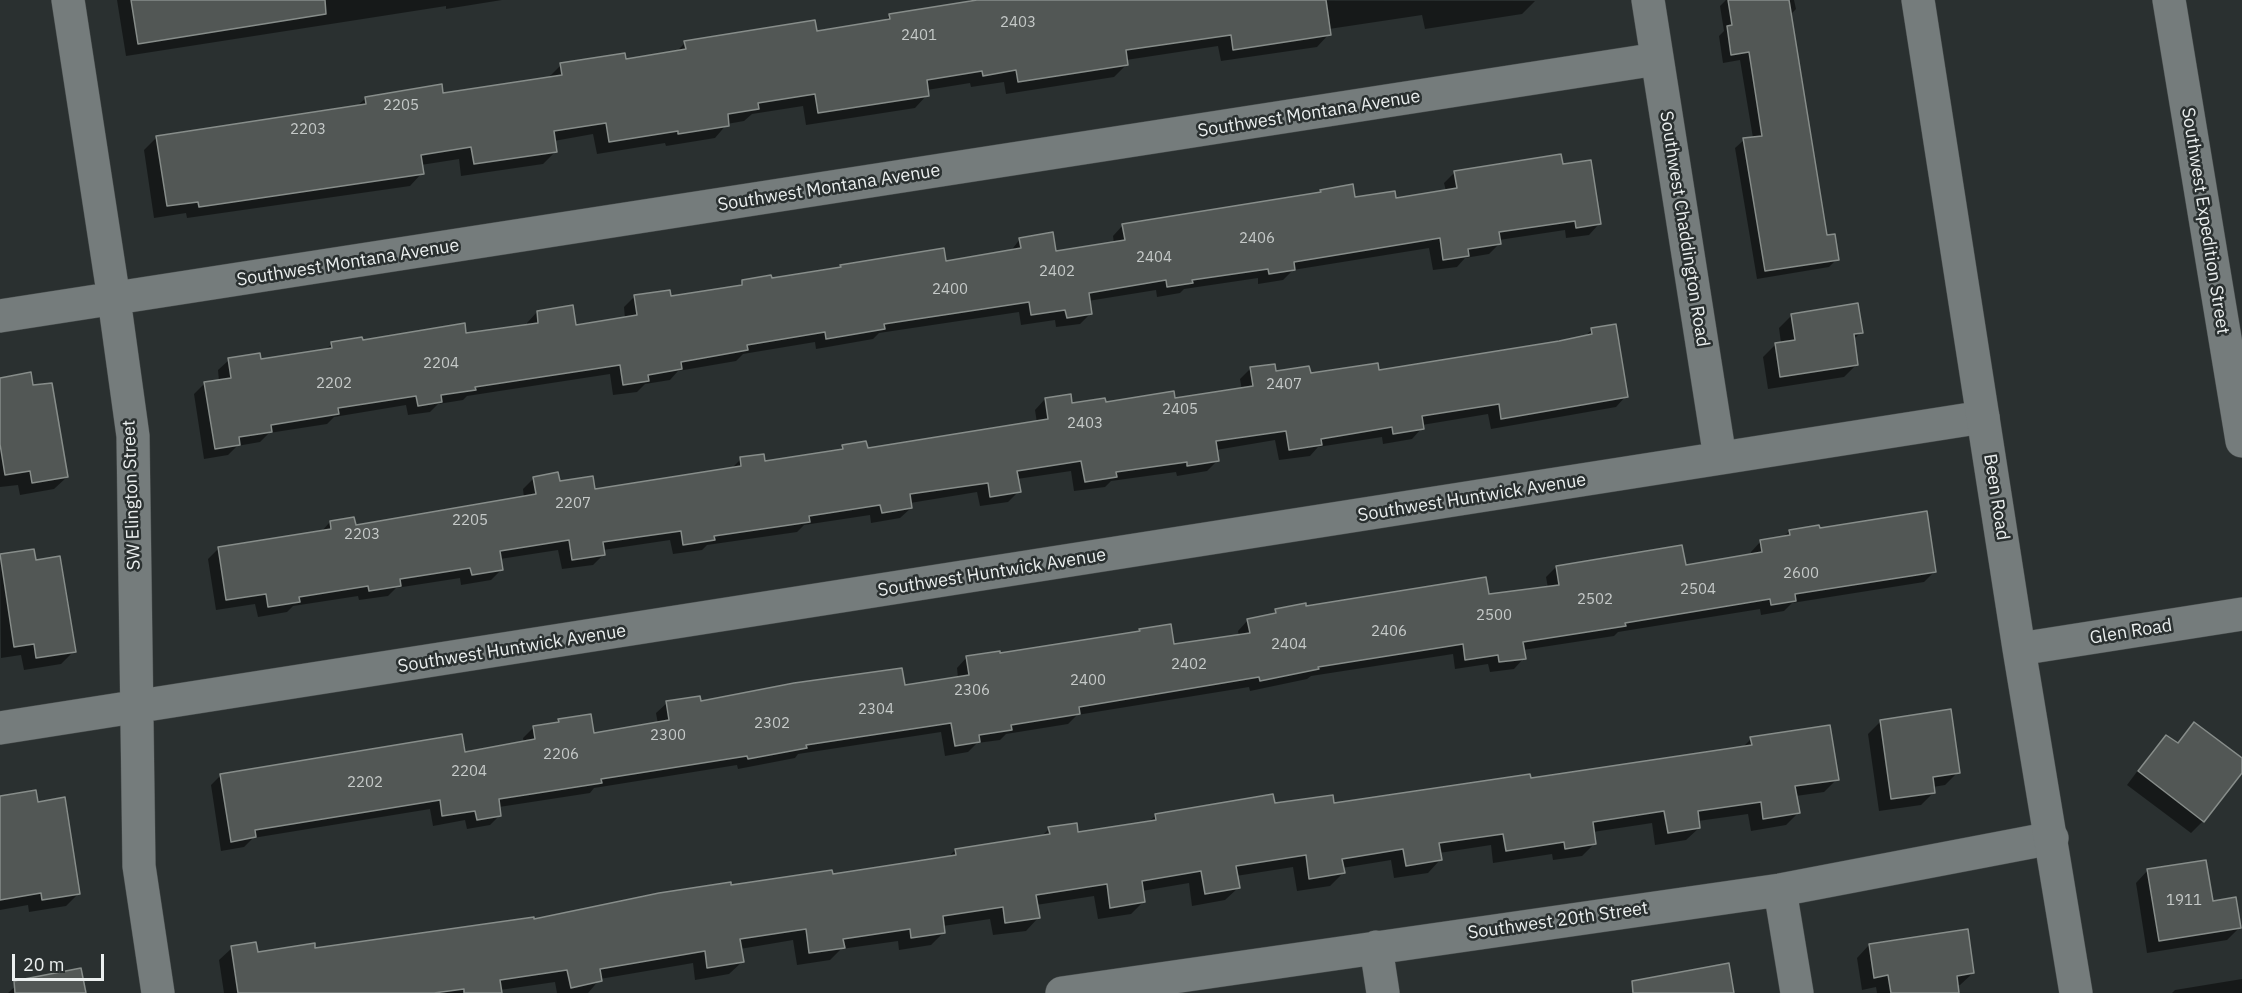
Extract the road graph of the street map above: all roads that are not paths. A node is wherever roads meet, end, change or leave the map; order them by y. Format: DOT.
graph roads {
  1 [pos="68,0"];
  2 [pos="1648,0"];
  3 [pos="1918,0"];
  4 [pos="2169,0"];
  5 [pos="1657,59"];
  6 [pos="114,299"];
  7 [pos="0,316"];
  8 [pos="2238,393"];
  9 [pos="1983,417"];
  10 [pos="2242,441"];
  11 [pos="1720,459"];
  12 [pos="2242,614"];
  13 [pos="2019,649"];
  14 [pos="135,708"];
  15 [pos="0,728"];
  16 [pos="2052,838"];
  17 [pos="1780,890"];
  18 [pos="1376,947"];
  19 [pos="159,993"];
  20 [pos="1062,993"];
  21 [pos="1383,993"];
  22 [pos="1797,993"];
  23 [pos="2076,993"];
  1 -- 6 [label="street, SW Elington Street"];
  2 -- 5 [label="street, Southwest Chaddington Road"];
  3 -- 9 [label="street, Been Road"];
  4 -- 8 [label="street, Southwest Expedition Street"];
  5 -- 6 [label="street, Southwest Montana Avenue"];
  5 -- 11 [label="street, Southwest Chaddington Road"];
  6 -- 7 [label="street, Southwest Montana Avenue"];
  6 -- 14 [label="street, SW Elington Street"];
  8 -- 10 [label="street, Southwest Expedition Street"];
  9 -- 11 [label="street, Southwest Huntwick Avenue"];
  9 -- 13 [label="street, Been Road"];
  11 -- 14 [label="street, Southwest Huntwick Avenue"];
  12 -- 13 [label="street, Glen Road"];
  13 -- 16 [label="street, Been Road"];
  14 -- 15 [label="street, Southwest Huntwick Avenue"];
  14 -- 19 [label="street, SW Elington Street"];
  16 -- 17 [label="street, Southwest 20th Street"];
  16 -- 23 [label="street, Been Road"];
  17 -- 18 [label="street, Southwest 20th Street"];
  17 -- 22 [label="street"];
  18 -- 20 [label="street, Southwest 20th Street"];
  18 -- 21 [label="street"];
}
